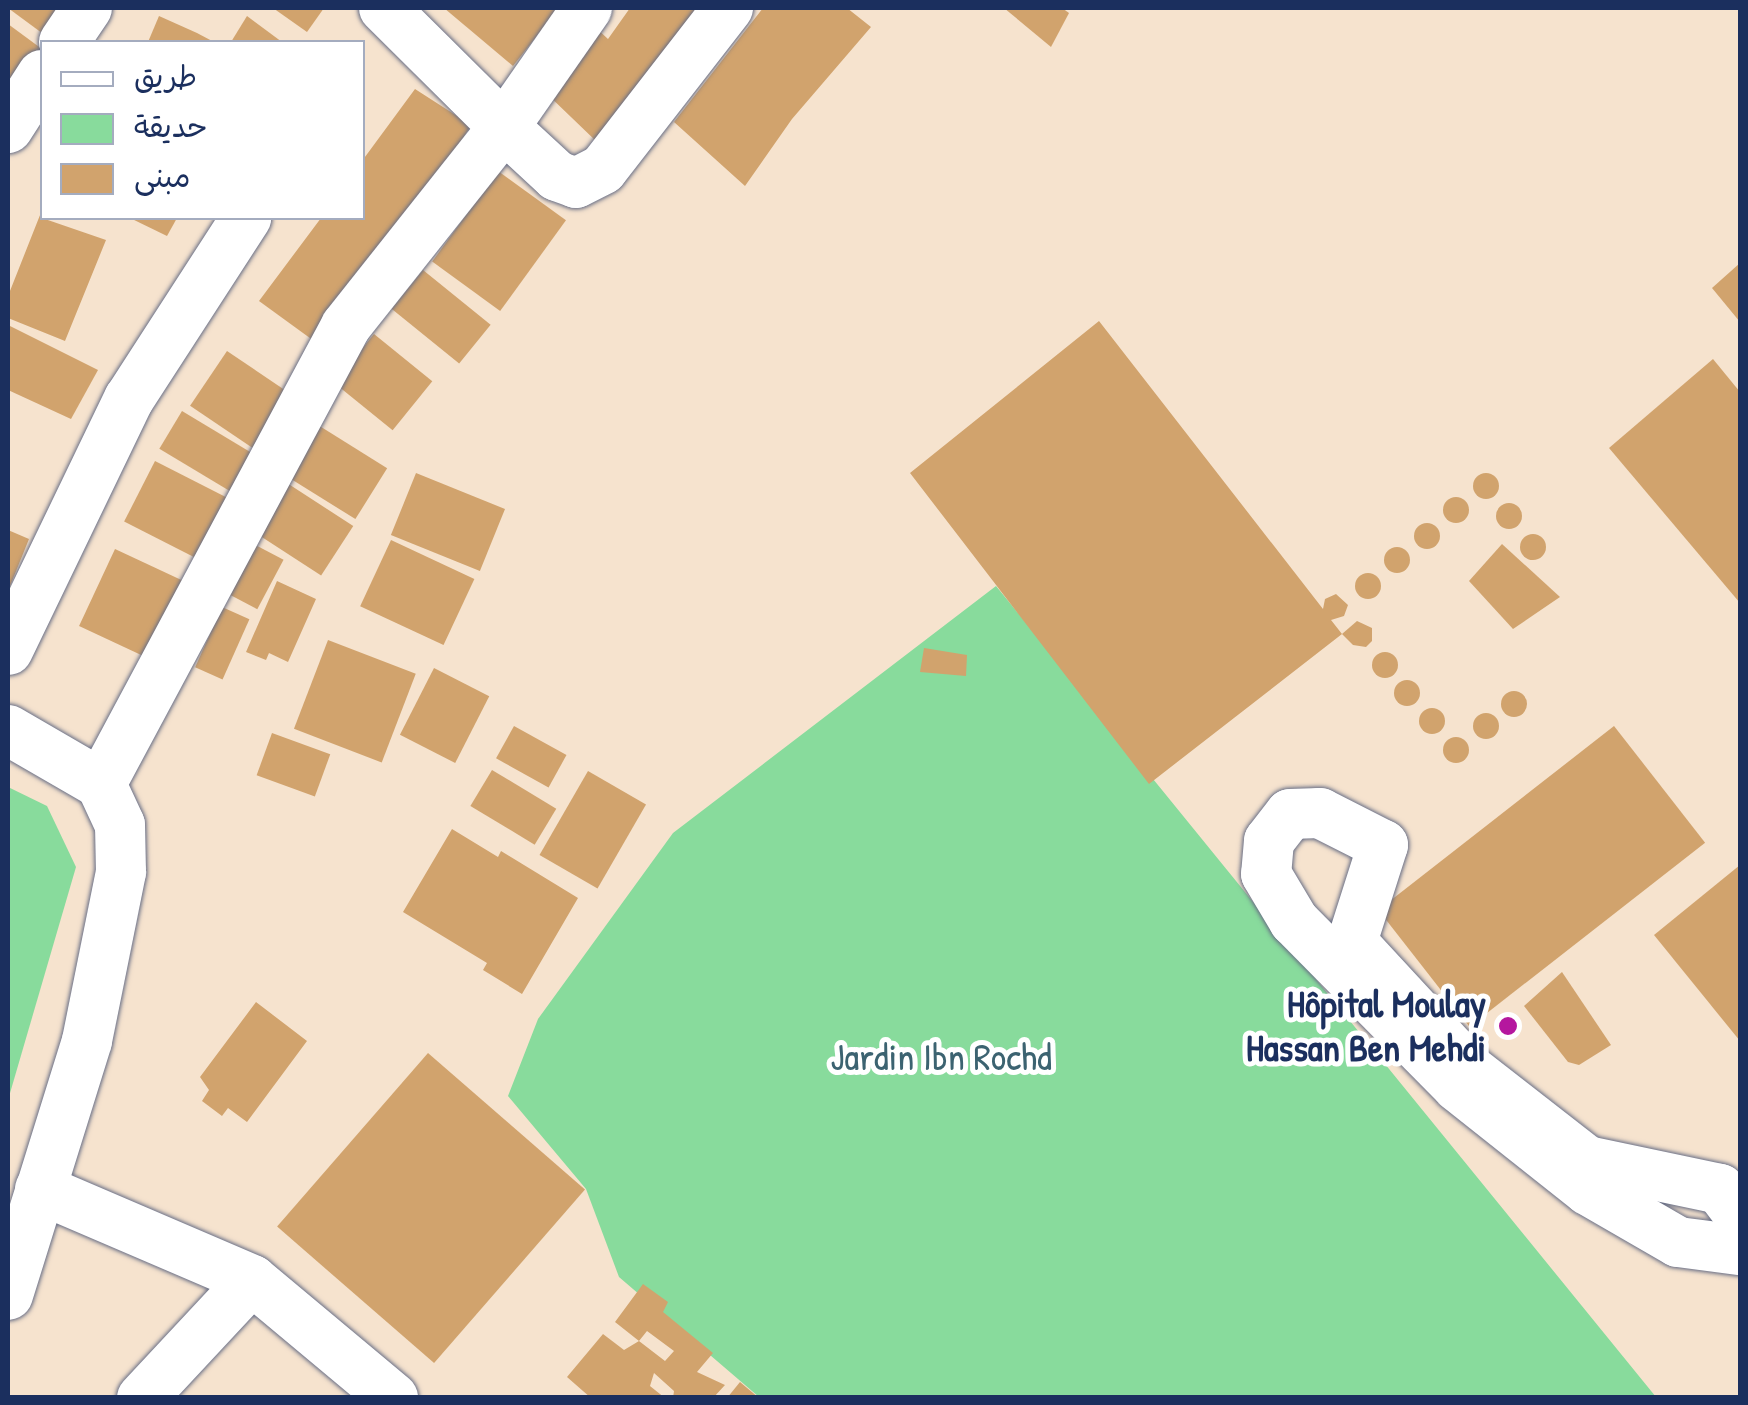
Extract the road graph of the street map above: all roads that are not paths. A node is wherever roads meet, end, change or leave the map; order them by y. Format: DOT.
graph roads {
  1 [pos="87,8"];
  2 [pos="586,8"];
  3 [pos="728,8"];
  4 [pos="380,17"];
  5 [pos="65,40"];
  6 [pos="40,78"];
  7 [pos="504,127"];
  8 [pos="8,128"];
  9 [pos="245,220"];
  10 [pos="8,650"];
  11 [pos="8,730"];
  12 [pos="101,784"];
  13 [pos="40,1189"];
  14 [pos="1740,1216"];
  15 [pos="1740,1250"];
  16 [pos="252,1280"];
  17 [pos="8,1295"];
  18 [pos="142,1398"];
  19 [pos="393,1398"];
  1 -- 5 [label="street"];
  2 -- 7 [label="street"];
  3 -- 7 [label="street"];
  4 -- 7 [label="street"];
  6 -- 8 [label="street"];
  7 -- 12 [label="street"];
  9 -- 10 [label="street"];
  11 -- 12 [label="street"];
  12 -- 13 [label="street"];
  13 -- 16 [label="street"];
  13 -- 17 [label="street"];
  14 -- 15 [label="street"];
  16 -- 18 [label="street"];
  16 -- 19 [label="street"];
}
